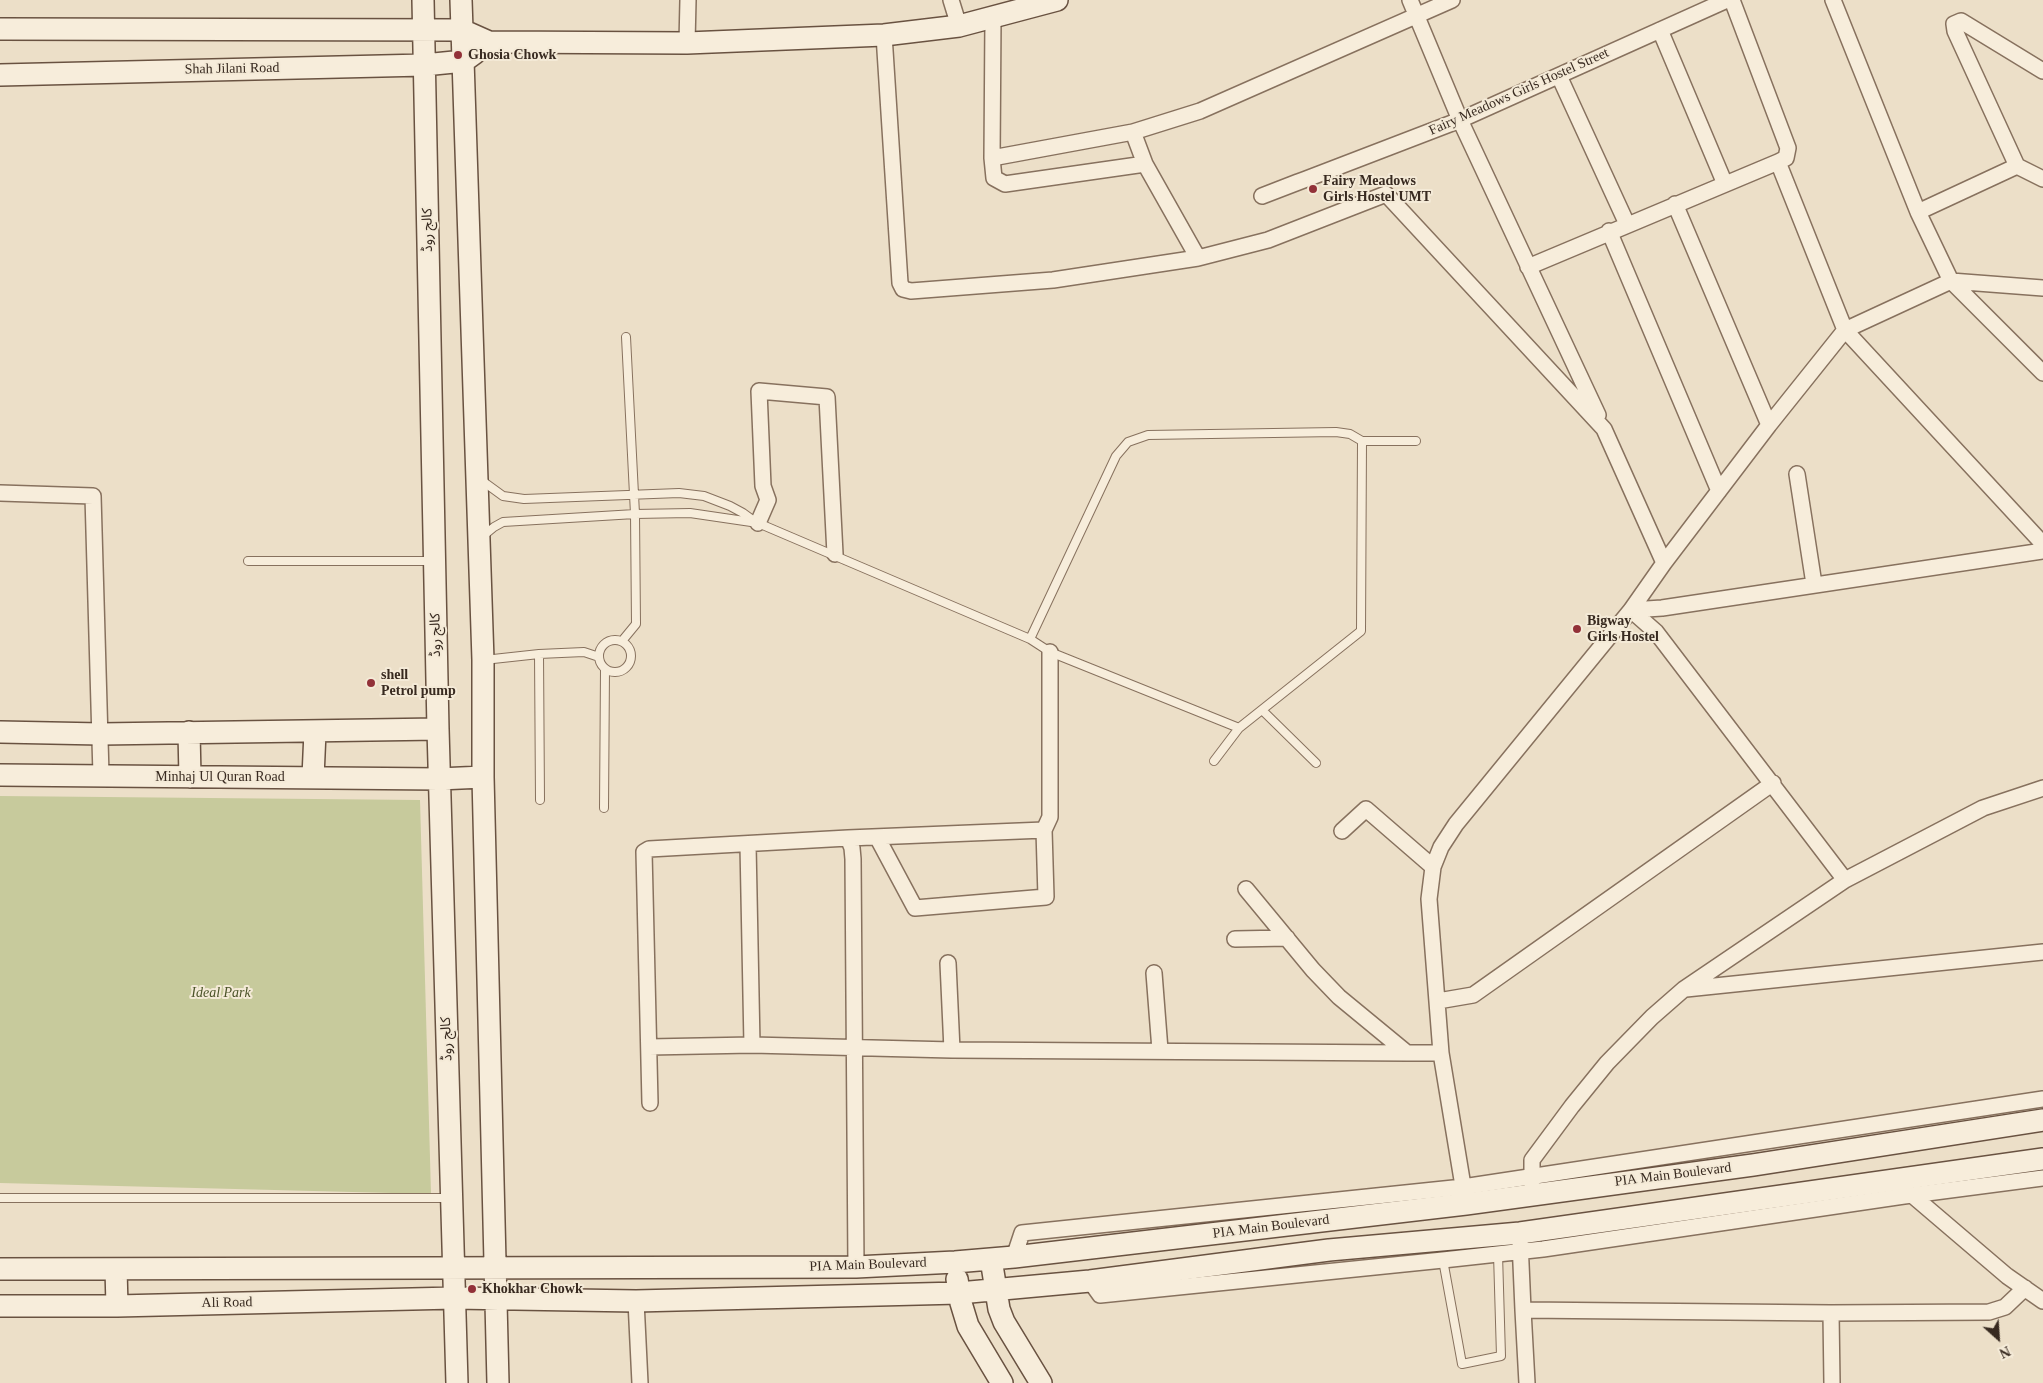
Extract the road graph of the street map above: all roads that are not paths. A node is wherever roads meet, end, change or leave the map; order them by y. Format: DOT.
graph roads {
  1 [pos="423,0"];
  2 [pos="461,0"];
  3 [pos="688,0"];
  4 [pos="951,0"];
  5 [pos="1057,0"];
  6 [pos="1410,0"];
  7 [pos="1452,0"];
  8 [pos="1727,0"];
  9 [pos="1732,0"];
  10 [pos="1832,0"];
  11 [pos="1416,17"];
  12 [pos="993,18"];
  13 [pos="959,26"];
  14 [pos="0,29"];
  15 [pos="462,30"];
  16 [pos="1660,30"];
  17 [pos="423,31"];
  18 [pos="884,35"];
  19 [pos="489,42"];
  20 [pos="687,43"];
  21 [pos="464,61"];
  22 [pos="424,65"];
  23 [pos="2043,71"];
  24 [pos="0,75"];
  25 [pos="1559,76"];
  26 [pos="1460,120"];
  27 [pos="1133,132"];
  28 [pos="992,158"];
  29 [pos="1778,162"];
  30 [pos="1145,164"];
  31 [pos="2017,166"];
  32 [pos="1309,178"];
  33 [pos="2043,178"];
  34 [pos="1725,184"];
  35 [pos="1675,204"];
  36 [pos="1918,212"];
  37 [pos="1627,224"];
  38 [pos="1609,231"];
  39 [pos="1198,258"];
  40 [pos="1528,267"];
  41 [pos="1951,280"];
  42 [pos="2043,288"];
  43 [pos="1845,330"];
  44 [pos="626,337"];
  45 [pos="2043,373"];
  46 [pos="1769,425"];
  47 [pos="1604,429"];
  48 [pos="1416,441"];
  49 [pos="1362,442"];
  50 [pos="1797,474"];
  51 [pos="476,475"];
  52 [pos="1719,491"];
  53 [pos="0,493"];
  54 [pos="634,494"];
  55 [pos="635,514"];
  56 [pos="756,522"];
  57 [pos="479,542"];
  58 [pos="2043,544"];
  59 [pos="2043,551"];
  60 [pos="835,554"];
  61 [pos="248,561"];
  62 [pos="434,561"];
  63 [pos="1664,563"];
  64 [pos="1814,584"];
  65 [pos="1630,610"];
  66 [pos="1030,639"];
  67 [pos="622,641"];
  68 [pos="1050,652"];
  69 [pos="539,654"];
  70 [pos="598,657"];
  71 [pos="483,660"];
  72 [pos="605,669"];
  73 [pos="1262,710"];
  74 [pos="1239,728"];
  75 [pos="438,729"];
  76 [pos="0,732"];
  77 [pos="189,732"];
  78 [pos="316,732"];
  79 [pos="100,734"];
  80 [pos="1214,761"];
  81 [pos="1316,763"];
  82 [pos="0,774"];
  83 [pos="101,775"];
  84 [pos="190,777"];
  85 [pos="313,777"];
  86 [pos="484,777"];
  87 [pos="440,779"];
  88 [pos="1773,783"];
  89 [pos="2043,788"];
  90 [pos="540,800"];
  91 [pos="604,808"];
  92 [pos="1044,830"];
  93 [pos="1342,831"];
  94 [pos="876,837"];
  95 [pos="848,838"];
  96 [pos="748,845"];
  97 [pos="1433,866"];
  98 [pos="1845,880"];
  99 [pos="1246,889"];
  100 [pos="1287,938"];
  101 [pos="1235,939"];
  102 [pos="2043,952"];
  103 [pos="948,963"];
  104 [pos="1154,972"];
  105 [pos="1684,989"];
  106 [pos="1438,1001"];
  107 [pos="752,1045"];
  108 [pos="649,1047"];
  109 [pos="854,1049"];
  110 [pos="952,1050"];
  111 [pos="1160,1050"];
  112 [pos="1407,1053"];
  113 [pos="1441,1053"];
  114 [pos="2043,1099"];
  115 [pos="650,1103"];
  116 [pos="2043,1120"];
  117 [pos="2043,1159"];
  118 [pos="2043,1178"];
  119 [pos="1532,1184"];
  120 [pos="1912,1194"];
  121 [pos="1464,1195"];
  122 [pos="0,1198"];
  123 [pos="452,1198"];
  124 [pos="1520,1242"];
  125 [pos="1498,1254"];
  126 [pos="991,1259"];
  127 [pos="1443,1260"];
  128 [pos="955,1262"];
  129 [pos="856,1267"];
  130 [pos="0,1269"];
  131 [pos="116,1269"];
  132 [pos="454,1269"];
  133 [pos="494,1269"];
  134 [pos="1090,1281"];
  135 [pos="2025,1288"];
  136 [pos="995,1290"];
  137 [pos="959,1293"];
  138 [pos="454,1298"];
  139 [pos="495,1298"];
  140 [pos="636,1301"];
  141 [pos="2043,1301"];
  142 [pos="0,1306"];
  143 [pos="117,1306"];
  144 [pos="1524,1310"];
  145 [pos="1831,1313"];
  146 [pos="457,1383"];
  147 [pos="498,1383"];
  148 [pos="640,1383"];
  149 [pos="1002,1383"];
  150 [pos="1041,1383"];
  151 [pos="1526,1383"];
  152 [pos="1832,1383"];
  1 -- 17 [label="main road, کالج روڈ"];
  2 -- 15 [label="main road"];
  3 -- 20 [label="street"];
  4 -- 13 [label="street"];
  5 -- 12 [label="main road"];
  6 -- 11 [label="street"];
  7 -- 11 [label="street"];
  8 -- 16 [label="street, Fairy Meadows Girls Hostel Street"];
  9 -- 29 [label="street"];
  10 -- 36 [label="street"];
  11 -- 26 [label="street"];
  11 -- 27 [label="street"];
  12 -- 13 [label="main road"];
  12 -- 28 [label="street"];
  13 -- 18 [label="main road"];
  14 -- 17 [label="main road"];
  15 -- 17 [label="main road"];
  15 -- 19 [label="main road"];
  15 -- 21 [label="main road"];
  16 -- 25 [label="street, Fairy Meadows Girls Hostel Street"];
  16 -- 34 [label="street"];
  17 -- 22 [label="main road, کالج روڈ"];
  18 -- 20 [label="main road"];
  18 -- 39 [label="street"];
  19 -- 20 [label="main road"];
  19 -- 21 [label="main road"];
  21 -- 22 [label="main road, Shah Jilani Road"];
  21 -- 51 [label="main road"];
  22 -- 24 [label="main road, Shah Jilani Road"];
  22 -- 62 [label="main road, کالج روڈ"];
  23 -- 31 [label="street"];
  25 -- 26 [label="street, Fairy Meadows Girls Hostel Street"];
  25 -- 37 [label="street"];
  26 -- 32 [label="street, Fairy Meadows Girls Hostel Street"];
  26 -- 40 [label="street"];
  27 -- 28 [label="street"];
  27 -- 30 [label="street"];
  28 -- 30 [label="street"];
  29 -- 34 [label="street"];
  29 -- 43 [label="street"];
  30 -- 39 [label="street"];
  31 -- 33 [label="street"];
  31 -- 36 [label="street"];
  34 -- 35 [label="street"];
  35 -- 37 [label="street"];
  35 -- 46 [label="street"];
  36 -- 41 [label="street"];
  37 -- 38 [label="street"];
  38 -- 40 [label="street"];
  38 -- 52 [label="street"];
  39 -- 47 [label="street"];
  40 -- 47 [label="street"];
  41 -- 42 [label="street"];
  41 -- 43 [label="street"];
  41 -- 45 [label="street"];
  43 -- 46 [label="street"];
  43 -- 58 [label="street"];
  44 -- 54 [label="lane"];
  46 -- 52 [label="street"];
  47 -- 63 [label="street"];
  48 -- 49 [label="lane"];
  49 -- 66 [label="lane"];
  49 -- 73 [label="lane"];
  50 -- 64 [label="street"];
  51 -- 54 [label="lane"];
  51 -- 57 [label="main road"];
  52 -- 63 [label="street"];
  53 -- 79 [label="street"];
  54 -- 55 [label="lane"];
  54 -- 56 [label="lane"];
  55 -- 56 [label="lane"];
  55 -- 57 [label="lane"];
  55 -- 67 [label="lane"];
  56 -- 60 [label="lane"];
  56 -- 60 [label="street"];
  57 -- 71 [label="main road"];
  59 -- 64 [label="street"];
  60 -- 66 [label="lane"];
  61 -- 62 [label="lane"];
  62 -- 75 [label="main road, کالج روڈ"];
  63 -- 65 [label="street"];
  64 -- 65 [label="street"];
  65 -- 88 [label="street"];
  65 -- 97 [label="street"];
  66 -- 68 [label="lane"];
  67 -- 70 [label="lane"];
  67 -- 72 [label="lane"];
  68 -- 74 [label="lane"];
  68 -- 92 [label="street"];
  69 -- 70 [label="lane"];
  69 -- 71 [label="lane"];
  69 -- 90 [label="lane"];
  70 -- 72 [label="lane"];
  71 -- 86 [label="main road"];
  72 -- 91 [label="lane"];
  73 -- 74 [label="lane"];
  73 -- 81 [label="lane"];
  74 -- 80 [label="lane"];
  75 -- 78 [label="main road"];
  75 -- 87 [label="main road, کالج روڈ"];
  76 -- 79 [label="main road"];
  77 -- 78 [label="main road"];
  77 -- 79 [label="main road"];
  77 -- 84 [label="main road"];
  78 -- 85 [label="main road"];
  79 -- 83 [label="street"];
  82 -- 83 [label="main road, Minhaj Ul Quran Road"];
  83 -- 84 [label="main road, Minhaj Ul Quran Road"];
  84 -- 85 [label="main road, Minhaj Ul Quran Road"];
  85 -- 87 [label="main road, Minhaj Ul Quran Road"];
  86 -- 87 [label="main road, Minhaj Ul Quran Road"];
  86 -- 133 [label="main road"];
  87 -- 123 [label="main road, کالج روڈ"];
  88 -- 98 [label="street"];
  88 -- 106 [label="street"];
  89 -- 98 [label="street"];
  92 -- 94 [label="street"];
  92 -- 94 [label="street"];
  93 -- 97 [label="street"];
  94 -- 95 [label="street"];
  95 -- 96 [label="street"];
  95 -- 109 [label="street"];
  96 -- 107 [label="street"];
  96 -- 108 [label="street"];
  97 -- 106 [label="street"];
  98 -- 105 [label="street"];
  99 -- 100 [label="street"];
  100 -- 101 [label="street"];
  100 -- 112 [label="street"];
  102 -- 105 [label="street"];
  103 -- 110 [label="street"];
  104 -- 111 [label="street"];
  105 -- 119 [label="street"];
  106 -- 113 [label="street"];
  107 -- 108 [label="street"];
  107 -- 109 [label="street"];
  108 -- 115 [label="street"];
  109 -- 110 [label="street"];
  109 -- 129 [label="street"];
  110 -- 111 [label="street"];
  111 -- 112 [label="street"];
  112 -- 113 [label="street"];
  113 -- 121 [label="street"];
  114 -- 119 [label="street"];
  116 -- 119 [label="main road, PIA Main Boulevard"];
  117 -- 124 [label="main road"];
  118 -- 120 [label="street"];
  119 -- 121 [label="main road, PIA Main Boulevard"];
  120 -- 124 [label="street"];
  120 -- 135 [label="street"];
  121 -- 126 [label="main road, PIA Main Boulevard"];
  122 -- 123 [label="lane"];
  123 -- 132 [label="main road, کالج روڈ"];
  124 -- 125 [label="street"];
  124 -- 134 [label="main road"];
  124 -- 144 [label="street"];
  125 -- 127 [label="street"];
  125 -- 127 [label="lane"];
  126 -- 128 [label="main road, PIA Main Boulevard"];
  126 -- 136 [label="main road"];
  127 -- 134 [label="street"];
  128 -- 129 [label="main road, PIA Main Boulevard"];
  128 -- 137 [label="main road"];
  129 -- 133 [label="main road, PIA Main Boulevard"];
  130 -- 131 [label="main road"];
  131 -- 132 [label="main road"];
  131 -- 143 [label="main road"];
  132 -- 133 [label="main road, PIA Main Boulevard"];
  132 -- 138 [label="main road, کالج روڈ"];
  133 -- 139 [label="main road"];
  134 -- 136 [label="main road"];
  135 -- 141 [label="street"];
  135 -- 145 [label="street"];
  136 -- 137 [label="main road"];
  136 -- 150 [label="main road"];
  137 -- 140 [label="main road"];
  137 -- 149 [label="main road"];
  138 -- 139 [label="main road, Ali Road"];
  138 -- 143 [label="main road, Ali Road"];
  138 -- 146 [label="main road"];
  139 -- 140 [label="main road"];
  139 -- 147 [label="main road"];
  140 -- 148 [label="street"];
  142 -- 143 [label="main road, Ali Road"];
  144 -- 145 [label="street"];
  144 -- 151 [label="street"];
  145 -- 152 [label="street"];
}
